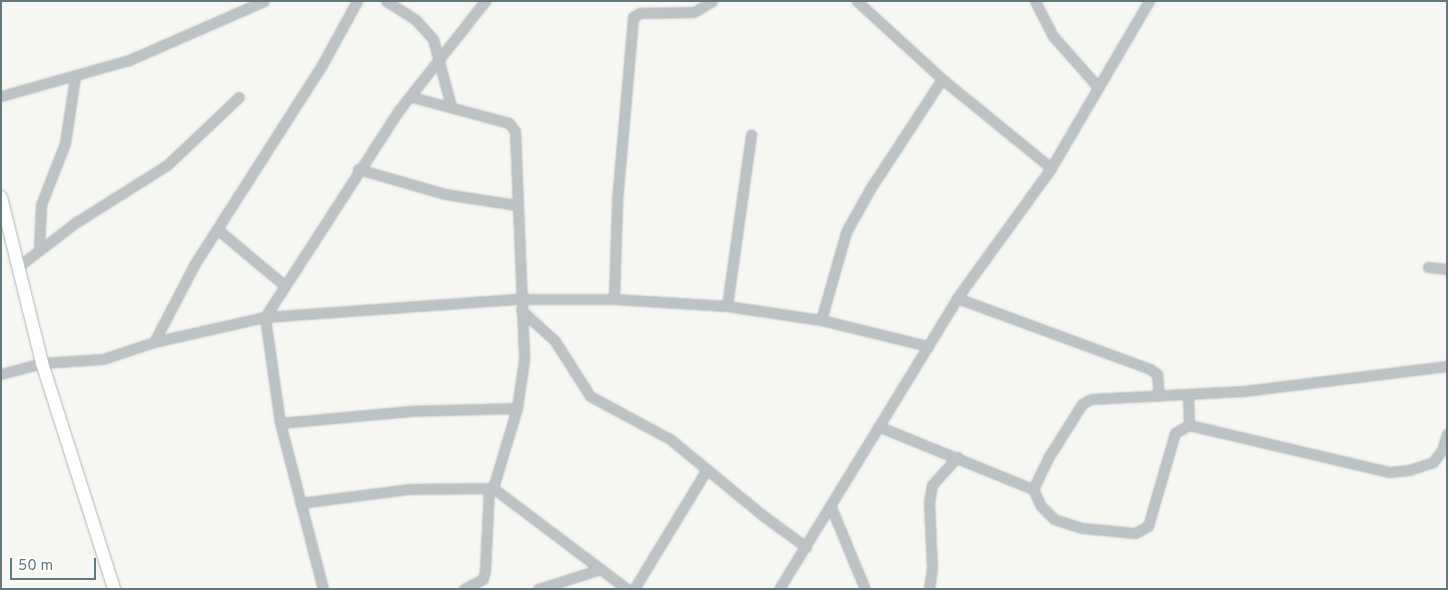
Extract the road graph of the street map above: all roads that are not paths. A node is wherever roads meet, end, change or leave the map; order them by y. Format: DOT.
graph roads {
  1 [pos="264,1"];
  2 [pos="357,1"];
  3 [pos="386,1"];
  4 [pos="485,1"];
  5 [pos="712,1"];
  6 [pos="857,1"];
  7 [pos="1035,1"];
  8 [pos="1149,1"];
  9 [pos="439,56"];
  10 [pos="75,77"];
  11 [pos="942,79"];
  12 [pos="1097,86"];
  13 [pos="1,96"];
  14 [pos="239,97"];
  15 [pos="412,97"];
  16 [pos="451,106"];
  17 [pos="752,135"];
  18 [pos="1051,168"];
  19 [pos="358,169"];
  20 [pos="1,197"];
  21 [pos="516,205"];
  22 [pos="217,229"];
  23 [pos="38,249"];
  24 [pos="19,266"];
  25 [pos="1428,267"];
  26 [pos="1447,269"];
  27 [pos="284,285"];
  28 [pos="957,298"];
  29 [pos="519,299"];
  30 [pos="614,299"];
  31 [pos="727,306"];
  32 [pos="521,310"];
  33 [pos="265,317"];
  34 [pos="821,320"];
  35 [pos="154,342"];
  36 [pos="928,346"];
  37 [pos="42,363"];
  38 [pos="1447,366"];
  39 [pos="1,374"];
  40 [pos="1160,396"];
  41 [pos="1188,396"];
  42 [pos="517,408"];
  43 [pos="280,423"];
  44 [pos="1189,424"];
  45 [pos="880,427"];
  46 [pos="1447,434"];
  47 [pos="957,456"];
  48 [pos="707,469"];
  49 [pos="491,488"];
  50 [pos="1033,489"];
  51 [pos="300,503"];
  52 [pos="831,507"];
  53 [pos="806,547"];
  54 [pos="601,569"];
  55 [pos="114,589"];
  56 [pos="323,589"];
  57 [pos="464,589"];
  58 [pos="538,589"];
  59 [pos="627,589"];
  60 [pos="634,589"];
  61 [pos="779,589"];
  62 [pos="865,589"];
  63 [pos="929,589"];
  1 -- 10 [label="street"];
  2 -- 22 [label="street"];
  3 -- 9 [label="street"];
  4 -- 9 [label="street"];
  5 -- 30 [label="street"];
  6 -- 11 [label="street"];
  7 -- 12 [label="street"];
  8 -- 12 [label="street"];
  9 -- 15 [label="street"];
  9 -- 16 [label="street"];
  10 -- 13 [label="street"];
  10 -- 23 [label="street"];
  11 -- 18 [label="street"];
  11 -- 34 [label="street"];
  12 -- 18 [label="street"];
  14 -- 23 [label="street"];
  15 -- 16 [label="street"];
  15 -- 19 [label="street"];
  16 -- 21 [label="street"];
  17 -- 31 [label="street"];
  18 -- 28 [label="street"];
  19 -- 21 [label="street"];
  19 -- 27 [label="street"];
  20 -- 24 [label="street"];
  21 -- 29 [label="street"];
  22 -- 27 [label="street"];
  22 -- 35 [label="street"];
  23 -- 24 [label="street"];
  24 -- 37 [label="street"];
  25 -- 26 [label="street"];
  27 -- 33 [label="street"];
  28 -- 36 [label="street"];
  28 -- 40 [label="street"];
  29 -- 30 [label="street"];
  29 -- 32 [label="street"];
  29 -- 33 [label="street"];
  30 -- 31 [label="street"];
  31 -- 34 [label="street"];
  32 -- 42 [label="street"];
  32 -- 48 [label="street"];
  33 -- 35 [label="street"];
  33 -- 43 [label="street"];
  34 -- 36 [label="street"];
  35 -- 37 [label="street"];
  36 -- 45 [label="street"];
  37 -- 39 [label="street"];
  37 -- 55 [label="street"];
  38 -- 41 [label="street"];
  40 -- 41 [label="street"];
  40 -- 50 [label="street"];
  41 -- 44 [label="street"];
  42 -- 43 [label="street"];
  42 -- 49 [label="street"];
  43 -- 51 [label="street"];
  44 -- 46 [label="street"];
  44 -- 50 [label="street"];
  45 -- 47 [label="street"];
  45 -- 52 [label="street"];
  47 -- 50 [label="street"];
  47 -- 63 [label="street"];
  48 -- 53 [label="street"];
  48 -- 60 [label="street"];
  49 -- 51 [label="street"];
  49 -- 54 [label="street"];
  49 -- 57 [label="street"];
  51 -- 56 [label="street"];
  52 -- 53 [label="street"];
  52 -- 62 [label="street"];
  53 -- 61 [label="street"];
  54 -- 58 [label="street"];
  54 -- 59 [label="street"];
}
